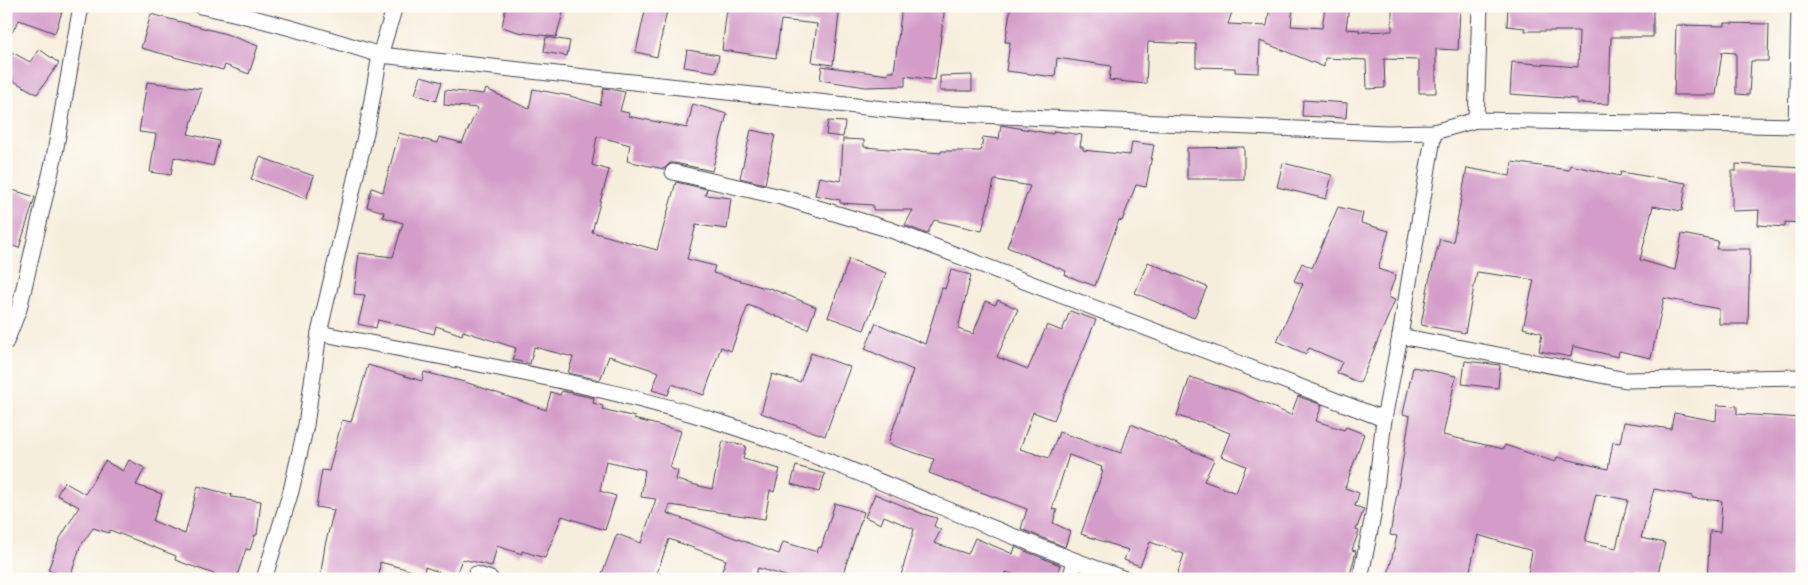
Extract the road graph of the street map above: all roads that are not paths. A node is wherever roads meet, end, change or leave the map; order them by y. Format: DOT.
graph roads {
  1 [pos="80,6"];
  2 [pos="200,6"];
  3 [pos="395,6"];
  4 [pos="1480,6"];
  5 [pos="1799,6"];
  6 [pos="380,55"];
  7 [pos="1476,120"];
  8 [pos="1799,126"];
  9 [pos="1434,132"];
  10 [pos="673,172"];
  11 [pos="319,333"];
  12 [pos="1400,336"];
  13 [pos="6,342"];
  14 [pos="1802,377"];
  15 [pos="1384,420"];
  16 [pos="1075,561"];
  17 [pos="476,574"];
  18 [pos="264,579"];
  19 [pos="491,579"];
  20 [pos="1070,579"];
  21 [pos="1125,579"];
  22 [pos="1360,579"];
  1 -- 13 [label="street"];
  2 -- 6 [label="street"];
  3 -- 6 [label="street"];
  4 -- 7 [label="street"];
  5 -- 8 [label="street"];
  6 -- 9 [label="street"];
  6 -- 11 [label="street"];
  7 -- 8 [label="street"];
  7 -- 9 [label="street"];
  9 -- 12 [label="street"];
  10 -- 15 [label="street"];
  11 -- 16 [label="street"];
  11 -- 18 [label="street"];
  12 -- 14 [label="street"];
  12 -- 15 [label="street"];
  15 -- 22 [label="street"];
  16 -- 20 [label="street"];
  16 -- 21 [label="street"];
  17 -- 19 [label="street"];
}
